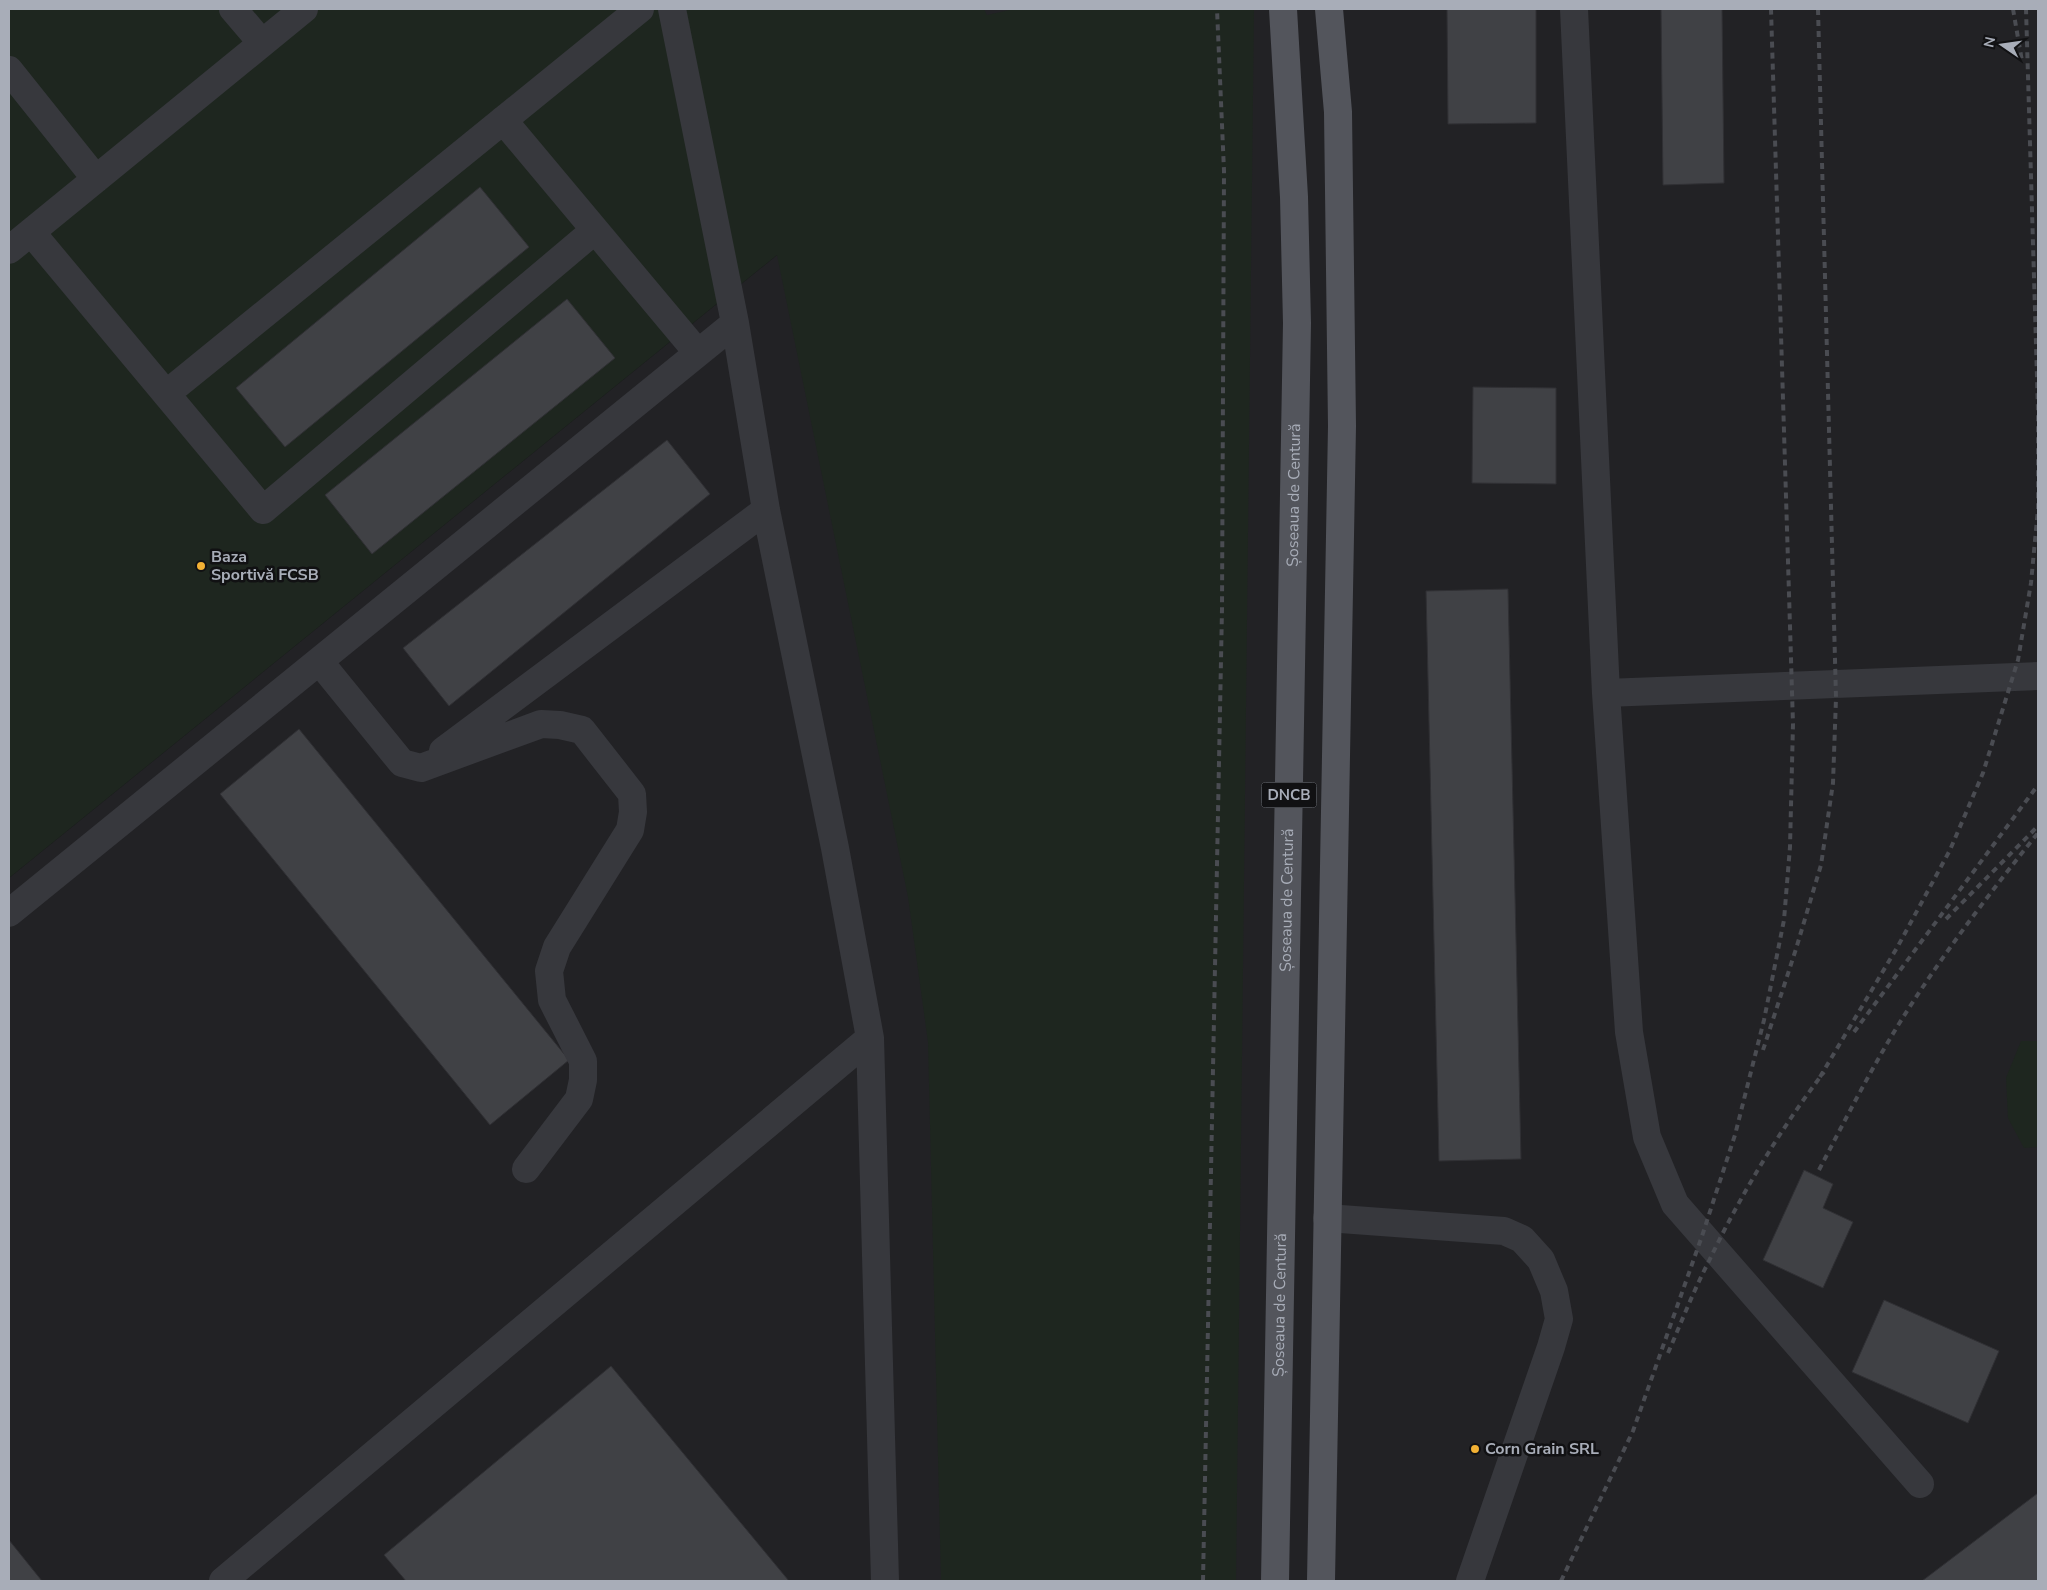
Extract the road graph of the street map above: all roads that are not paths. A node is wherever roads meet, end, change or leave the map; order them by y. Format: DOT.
graph roads {
  1 [pos="233,9"];
  2 [pos="304,9"];
  3 [pos="640,9"];
  4 [pos="672,9"];
  5 [pos="1283,9"];
  6 [pos="1329,9"];
  7 [pos="1574,9"];
  8 [pos="262,43"];
  9 [pos="9,70"];
  10 [pos="503,120"];
  11 [pos="96,179"];
  12 [pos="595,230"];
  13 [pos="31,232"];
  14 [pos="9,250"];
  15 [pos="735,323"];
  16 [pos="698,352"];
  17 [pos="166,394"];
  18 [pos="766,510"];
  19 [pos="319,661"];
  20 [pos="2038,676"];
  21 [pos="1606,694"];
  22 [pos="421,768"];
  23 [pos="9,913"];
  24 [pos="870,1038"];
  25 [pos="526,1169"];
  26 [pos="1327,1218"];
  27 [pos="1920,1484"];
  28 [pos="223,1581"];
  29 [pos="885,1581"];
  30 [pos="1275,1581"];
  31 [pos="1321,1581"];
  32 [pos="1470,1581"];
  1 -- 8 [label="lane"];
  2 -- 8 [label="lane"];
  3 -- 10 [label="lane"];
  4 -- 15 [label="lane"];
  5 -- 30 [label="main road, Șoseaua de Centură / DNCB"];
  6 -- 26 [label="main road, DNCB"];
  7 -- 21 [label="lane"];
  8 -- 11 [label="lane"];
  9 -- 11 [label="lane"];
  10 -- 12 [label="lane"];
  10 -- 17 [label="lane"];
  11 -- 13 [label="lane"];
  12 -- 16 [label="lane"];
  12 -- 17 [label="lane"];
  13 -- 14 [label="lane"];
  13 -- 17 [label="lane"];
  15 -- 16 [label="lane"];
  15 -- 18 [label="lane"];
  16 -- 19 [label="lane"];
  18 -- 22 [label="lane"];
  18 -- 24 [label="lane"];
  19 -- 22 [label="lane"];
  19 -- 23 [label="lane"];
  20 -- 21 [label="lane"];
  21 -- 27 [label="lane"];
  22 -- 25 [label="lane"];
  24 -- 28 [label="lane"];
  24 -- 29 [label="lane"];
  26 -- 31 [label="main road, DNCB"];
  26 -- 32 [label="lane"];
}
